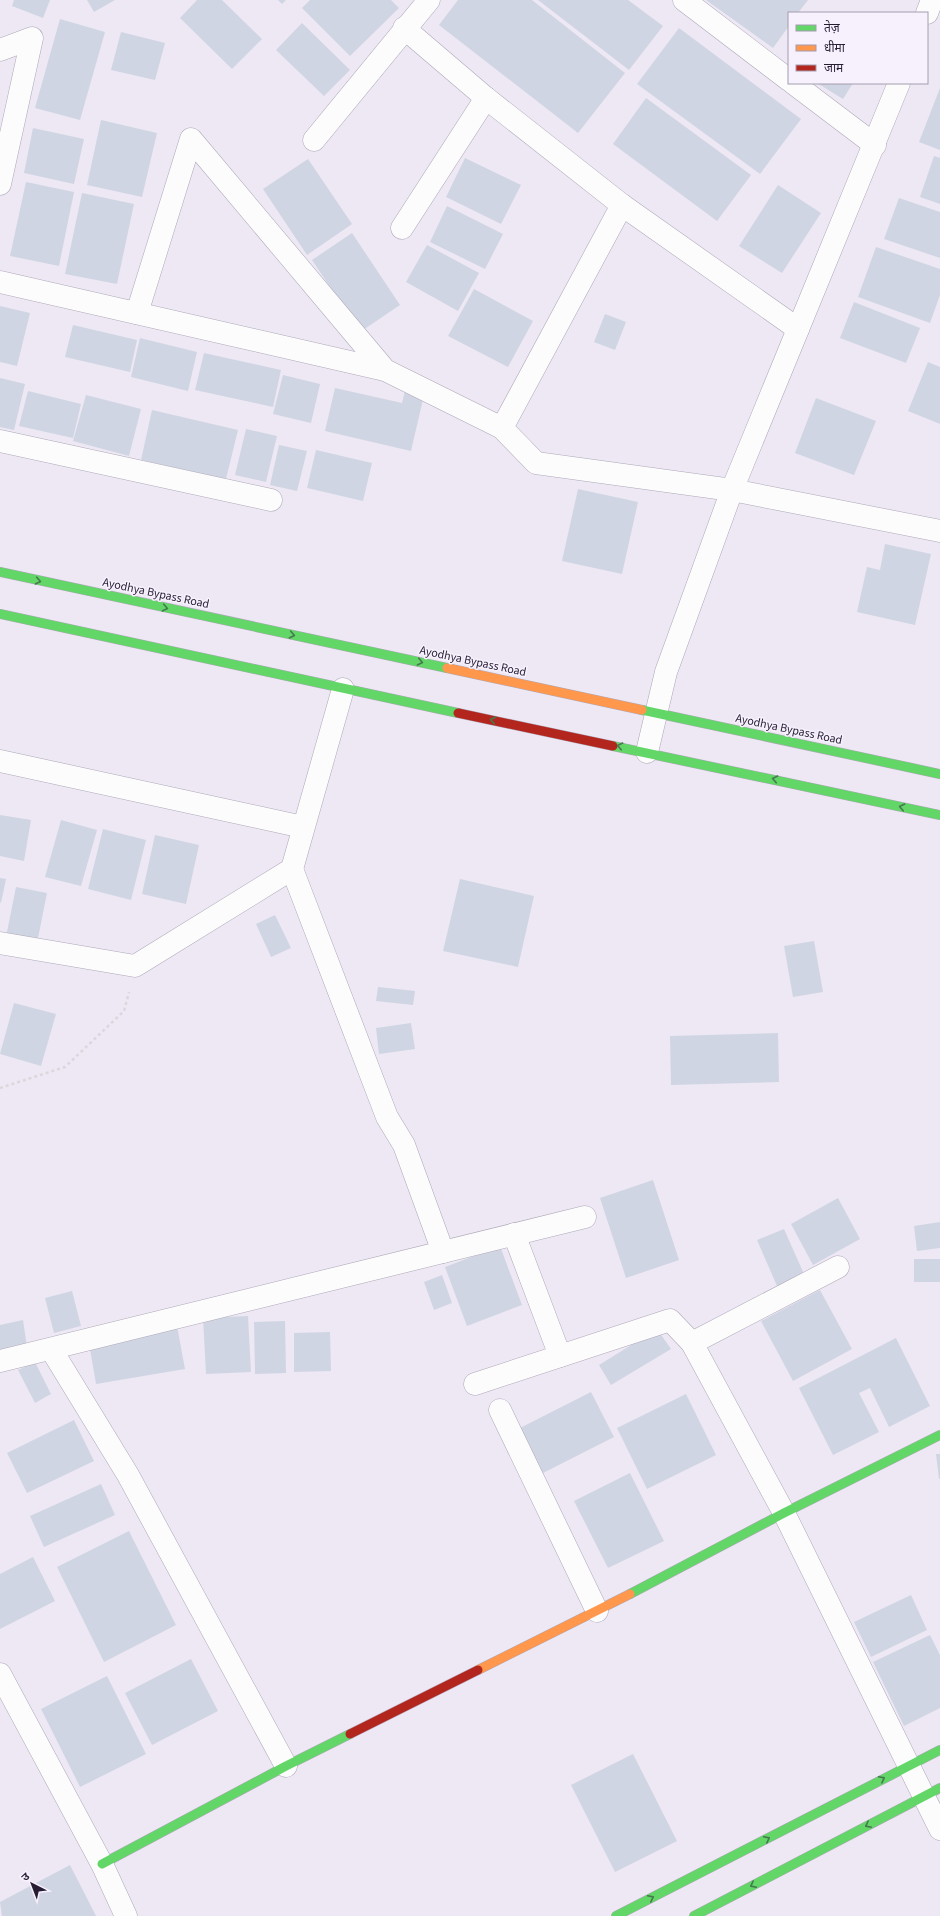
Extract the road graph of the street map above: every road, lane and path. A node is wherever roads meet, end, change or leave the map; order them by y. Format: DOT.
graph roads {
  1 [pos="429,0"];
  2 [pos="684,0"];
  3 [pos="932,0"];
  4 [pos="927,12"];
  5 [pos="404,28"];
  6 [pos="0,50"];
  7 [pos="788,79"];
  8 [pos="794,84"];
  9 [pos="899,84"];
  10 [pos="486,98"];
  11 [pos="314,140"];
  12 [pos="875,145"];
  13 [pos="0,184"];
  14 [pos="622,205"];
  15 [pos="402,228"];
  16 [pos="0,282"];
  17 [pos="137,313"];
  18 [pos="798,329"];
  19 [pos="385,370"];
  20 [pos="502,428"];
  21 [pos="0,441"];
  22 [pos="732,490"];
  23 [pos="271,500"];
  24 [pos="940,531"];
  25 [pos="0,572"];
  26 [pos="0,614"];
  27 [pos="343,689"];
  28 [pos="655,712"];
  29 [pos="646,752"];
  30 [pos="0,760"];
  31 [pos="940,774"];
  32 [pos="940,815"];
  33 [pos="303,827"];
  34 [pos="292,869"];
  35 [pos="0,943"];
  36 [pos="135,966"];
  37 [pos="0,1088"];
  38 [pos="585,1217"];
  39 [pos="514,1234"];
  40 [pos="443,1252"];
  41 [pos="838,1267"];
  42 [pos="692,1343"];
  43 [pos="51,1349"];
  44 [pos="560,1356"];
  45 [pos="0,1361"];
  46 [pos="474,1384"];
  47 [pos="500,1410"];
  48 [pos="940,1435"];
  49 [pos="784,1513"];
  50 [pos="597,1611"];
  51 [pos="0,1674"];
  52 [pos="940,1750"];
  53 [pos="286,1766"];
  54 [pos="908,1766"];
  55 [pos="932,1792"];
  56 [pos="940,1829"];
  57 [pos="102,1864"];
  58 [pos="126,1916"];
  59 [pos="616,1916"];
  60 [pos="694,1916"];
  1 -- 5 [label="street"];
  2 -- 7 [label="street"];
  3 -- 4 [label="street"];
  5 -- 10 [label="street"];
  5 -- 11 [label="street"];
  6 -- 13 [label="street"];
  8 -- 12 [label="street"];
  9 -- 12 [label="street"];
  10 -- 14 [label="street"];
  10 -- 15 [label="street"];
  12 -- 18 [label="street"];
  14 -- 18 [label="street"];
  14 -- 20 [label="street"];
  16 -- 17 [label="street"];
  17 -- 19 [label="street"];
  17 -- 19 [label="street"];
  18 -- 22 [label="street"];
  19 -- 20 [label="street"];
  20 -- 22 [label="street"];
  21 -- 23 [label="street"];
  22 -- 24 [label="street"];
  22 -- 28 [label="street"];
  25 -- 28 [label="main road, Ayodhya Bypass Road, one-way"];
  26 -- 27 [label="main road"];
  29 -- 27 [label="main road, one-way"];
  27 -- 33 [label="street"];
  28 -- 29 [label="street"];
  28 -- 31 [label="main road, Ayodhya Bypass Road"];
  32 -- 29 [label="main road, one-way"];
  30 -- 33 [label="street"];
  33 -- 34 [label="street"];
  34 -- 36 [label="street"];
  34 -- 40 [label="street"];
  35 -- 36 [label="street"];
  36 -- 37 [label="path"];
  38 -- 39 [label="street"];
  39 -- 40 [label="street"];
  39 -- 44 [label="street"];
  40 -- 43 [label="street"];
  41 -- 42 [label="street"];
  42 -- 44 [label="street"];
  42 -- 49 [label="street"];
  43 -- 45 [label="street"];
  43 -- 53 [label="street"];
  44 -- 46 [label="street"];
  47 -- 50 [label="street"];
  48 -- 49 [label="main road"];
  49 -- 50 [label="main road"];
  49 -- 54 [label="street"];
  50 -- 53 [label="main road"];
  51 -- 57 [label="street"];
  52 -- 54 [label="main road"];
  53 -- 57 [label="main road"];
  54 -- 55 [label="street"];
  59 -- 54 [label="main road, one-way"];
  55 -- 56 [label="street"];
  55 -- 60 [label="main road, one-way"];
  57 -- 58 [label="street"];
}
